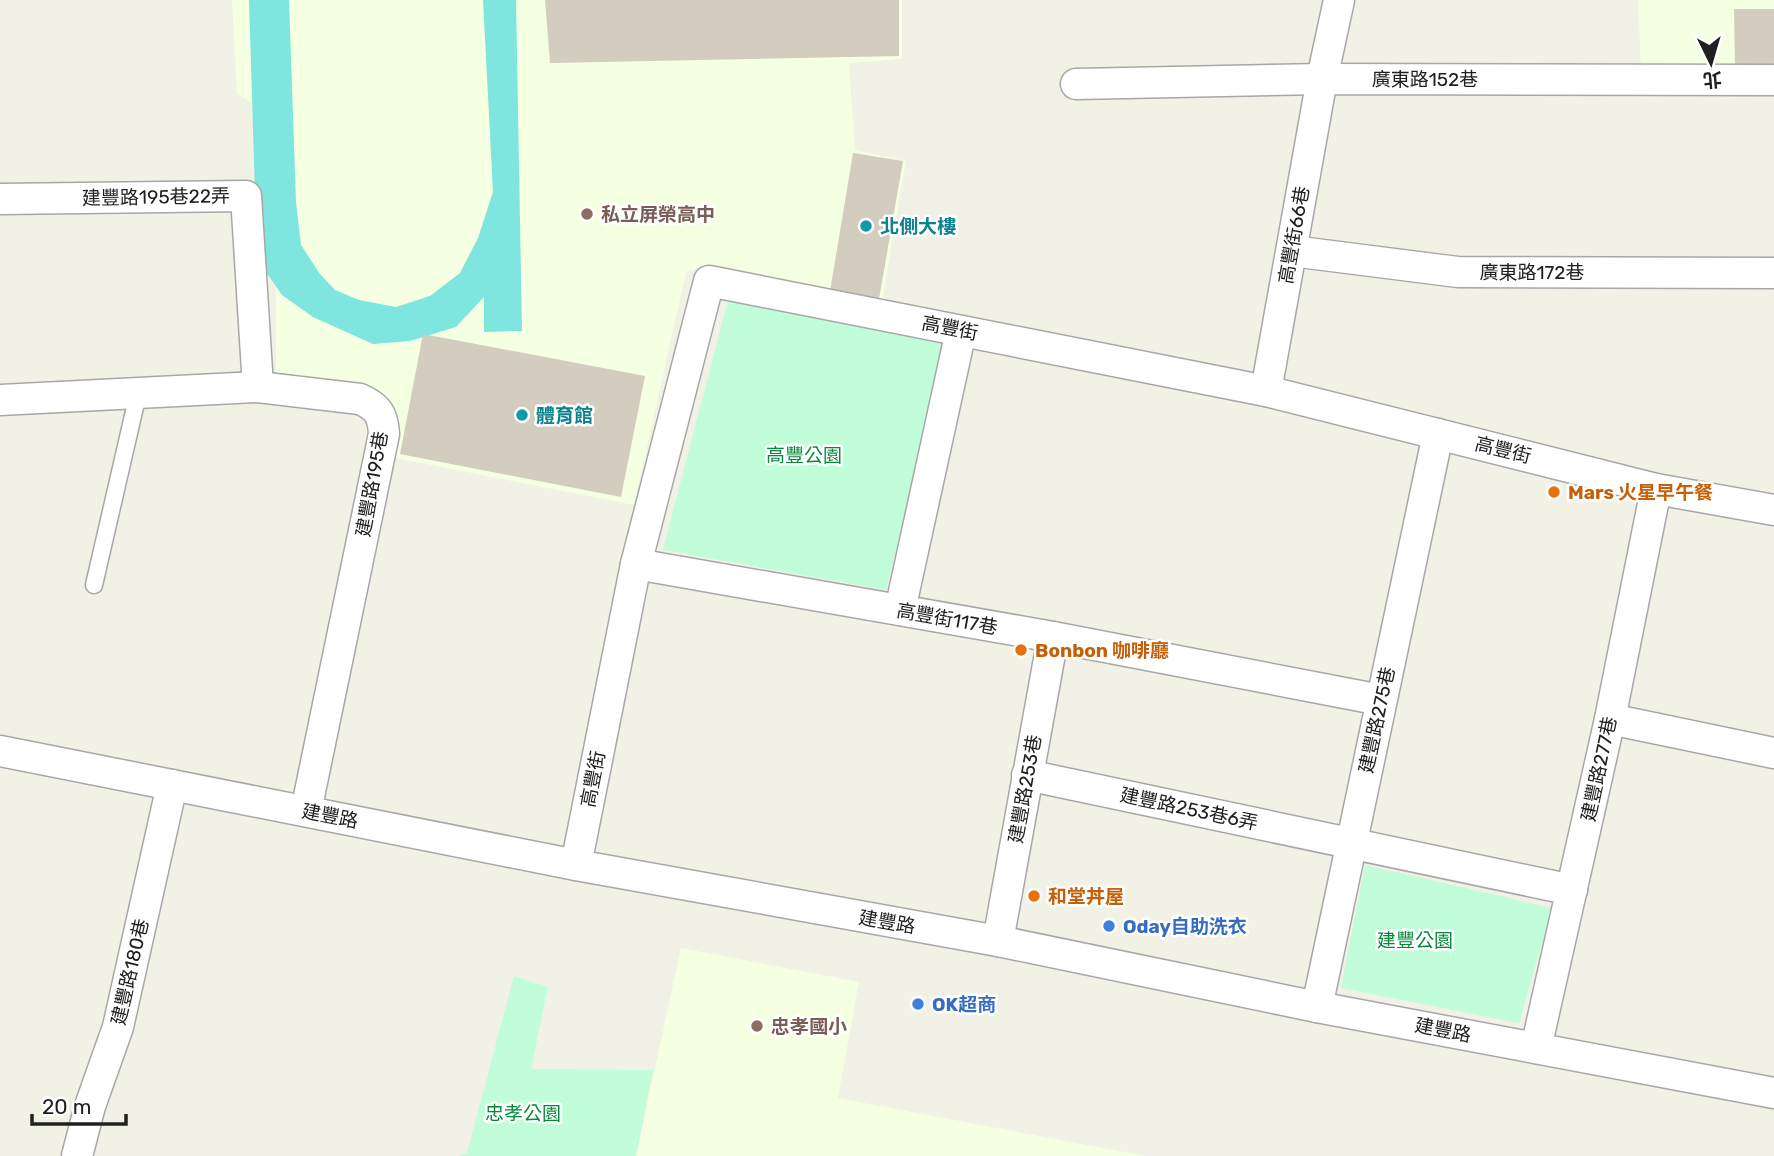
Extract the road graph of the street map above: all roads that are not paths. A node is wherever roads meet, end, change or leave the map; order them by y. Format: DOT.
graph roads {
  1 [pos="1339,0"];
  2 [pos="1322,79"];
  3 [pos="1774,79"];
  4 [pos="1076,84"];
  5 [pos="0,199"];
  6 [pos="1292,251"];
  7 [pos="1774,273"];
  8 [pos="961,331"];
  9 [pos="258,387"];
  10 [pos="1266,391"];
  11 [pos="138,394"];
  12 [pos="0,400"];
  13 [pos="1438,434"];
  14 [pos="1656,489"];
  15 [pos="1774,510"];
  16 [pos="636,564"];
  17 [pos="94,585"];
  18 [pos="900,610"];
  19 [pos="1053,637"];
  20 [pos="1381,700"];
  21 [pos="1610,719"];
  22 [pos="0,751"];
  23 [pos="1774,754"];
  24 [pos="1027,775"];
  25 [pos="172,785"];
  26 [pos="306,811"];
  27 [pos="1352,843"];
  28 [pos="576,865"];
  29 [pos="1572,890"];
  30 [pos="998,941"];
  31 [pos="1317,1007"];
  32 [pos="1536,1048"];
  33 [pos="1774,1093"];
  34 [pos="77,1156"];
  1 -- 2 [label="street, 高豐街66巷"];
  2 -- 3 [label="street, 廣東路152巷"];
  2 -- 4 [label="street, 廣東路152巷"];
  2 -- 6 [label="street, 高豐街66巷"];
  5 -- 9 [label="street, 建豐路195巷22弄"];
  6 -- 7 [label="street, 廣東路172巷"];
  6 -- 10 [label="street, 高豐街66巷"];
  8 -- 10 [label="street, 高豐街"];
  8 -- 16 [label="street, 高豐街"];
  8 -- 18 [label="street"];
  9 -- 11 [label="street, 建豐路195巷"];
  9 -- 26 [label="street, 建豐路195巷"];
  10 -- 13 [label="street, 高豐街"];
  11 -- 12 [label="street, 建豐路195巷"];
  11 -- 17 [label="lane"];
  13 -- 14 [label="street, 高豐街"];
  13 -- 20 [label="street, 建豐路275巷"];
  14 -- 15 [label="street, 高豐街"];
  14 -- 21 [label="street, 建豐路277巷"];
  16 -- 18 [label="street, 高豐街117巷"];
  16 -- 28 [label="street, 高豐街"];
  18 -- 19 [label="street, 高豐街117巷"];
  19 -- 20 [label="street, 高豐街117巷"];
  19 -- 24 [label="street, 建豐路253巷"];
  20 -- 27 [label="street, 建豐路275巷"];
  21 -- 23 [label="street"];
  21 -- 29 [label="street, 建豐路277巷"];
  22 -- 25 [label="street, 建豐路"];
  24 -- 27 [label="street, 建豐路253巷6弄"];
  24 -- 30 [label="street, 建豐路253巷"];
  25 -- 26 [label="street, 建豐路"];
  25 -- 34 [label="street, 建豐路180巷"];
  26 -- 28 [label="street, 建豐路"];
  27 -- 29 [label="street, 建豐路253巷6弄"];
  27 -- 31 [label="street, 建豐路275巷"];
  28 -- 30 [label="street, 建豐路"];
  29 -- 32 [label="street, 建豐路277巷"];
  30 -- 31 [label="street, 建豐路"];
  31 -- 32 [label="street, 建豐路"];
  32 -- 33 [label="street, 建豐路"];
}
